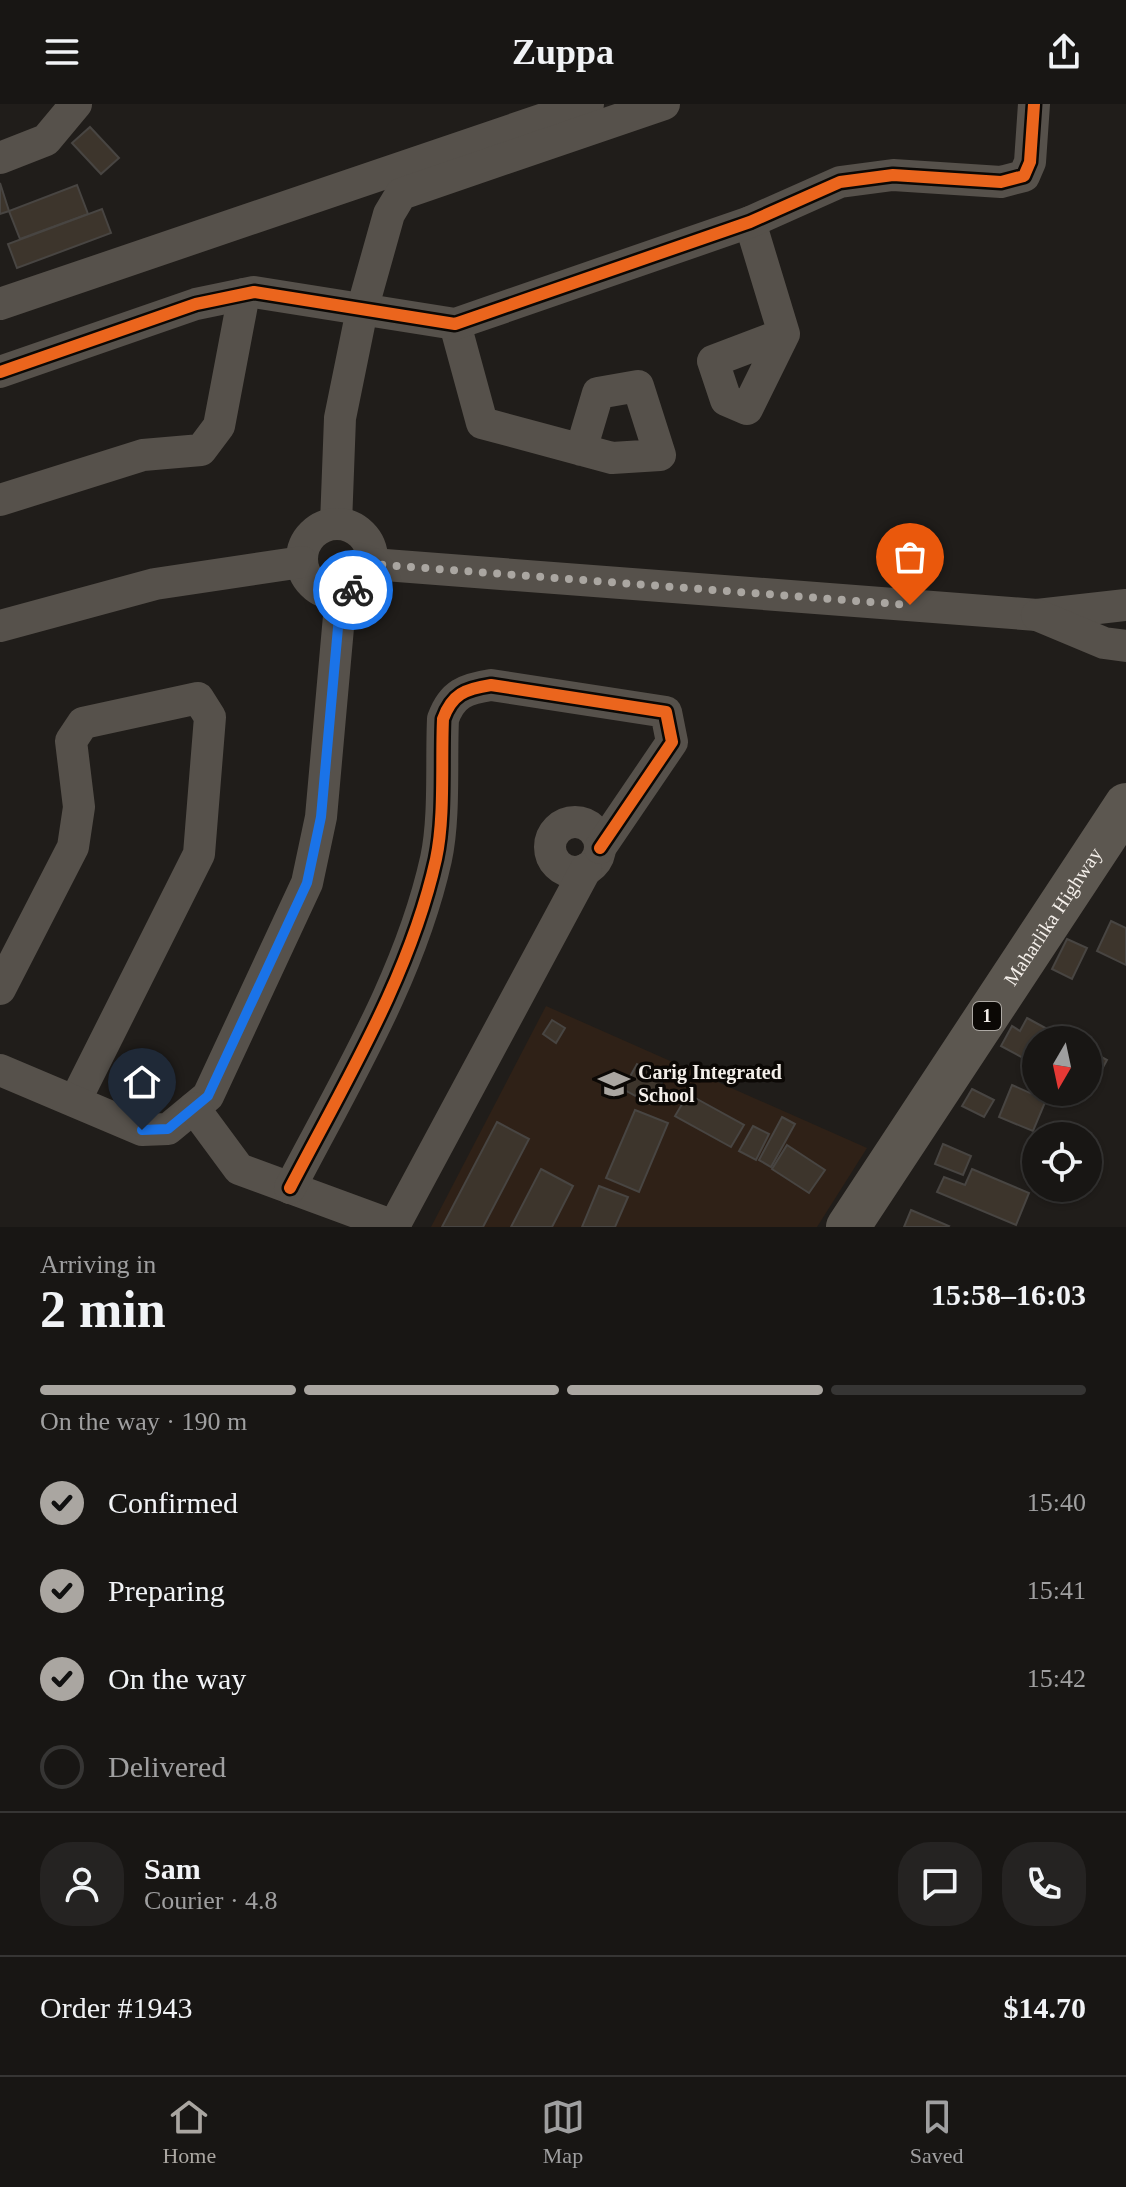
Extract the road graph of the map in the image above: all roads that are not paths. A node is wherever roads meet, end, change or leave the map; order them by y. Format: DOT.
graph roads {
  1 [pos="76,104"];
  2 [pos="588,104"];
  3 [pos="664,104"];
  4 [pos="1034,104"];
  5 [pos="0,158"];
  6 [pos="750,222"];
  7 [pos="244,294"];
  8 [pos="0,304"];
  9 [pos="362,310"];
  10 [pos="455,324"];
  11 [pos="784,334"];
  12 [pos="0,372"];
  13 [pos="581,450"];
  14 [pos="0,500"];
  15 [pos="336,524"];
  16 [pos="302,562"];
  17 [pos="372,564"];
  18 [pos="341,594"];
  19 [pos="1126,605"];
  20 [pos="1037,615"];
  21 [pos="0,626"];
  22 [pos="1126,646"];
  23 [pos="1126,805"];
  24 [pos="0,989"];
  25 [pos="0,1070"];
  26 [pos="75,1101"];
  27 [pos="194,1108"];
  28 [pos="290,1188"];
  29 [pos="848,1227"];
  1 -- 5 [label="street"];
  2 -- 8 [label="street"];
  3 -- 9 [label="street"];
  4 -- 6 [label="street"];
  6 -- 10 [label="street"];
  6 -- 11 [label="street"];
  7 -- 9 [label="street"];
  7 -- 12 [label="street"];
  7 -- 14 [label="street"];
  9 -- 10 [label="street"];
  9 -- 15 [label="street"];
  10 -- 13 [label="street"];
  15 -- 16 [label="street"];
  15 -- 17 [label="street"];
  16 -- 18 [label="street"];
  16 -- 21 [label="street"];
  17 -- 18 [label="street"];
  17 -- 20 [label="street"];
  18 -- 27 [label="street"];
  19 -- 20 [label="street"];
  20 -- 22 [label="street"];
  23 -- 29 [label="highway, Maharlika Highway / 1"];
  24 -- 26 [label="street"];
  25 -- 26 [label="street"];
  26 -- 27 [label="street"];
  27 -- 28 [label="street"];
  28 -- 28 [label="street"];
}
